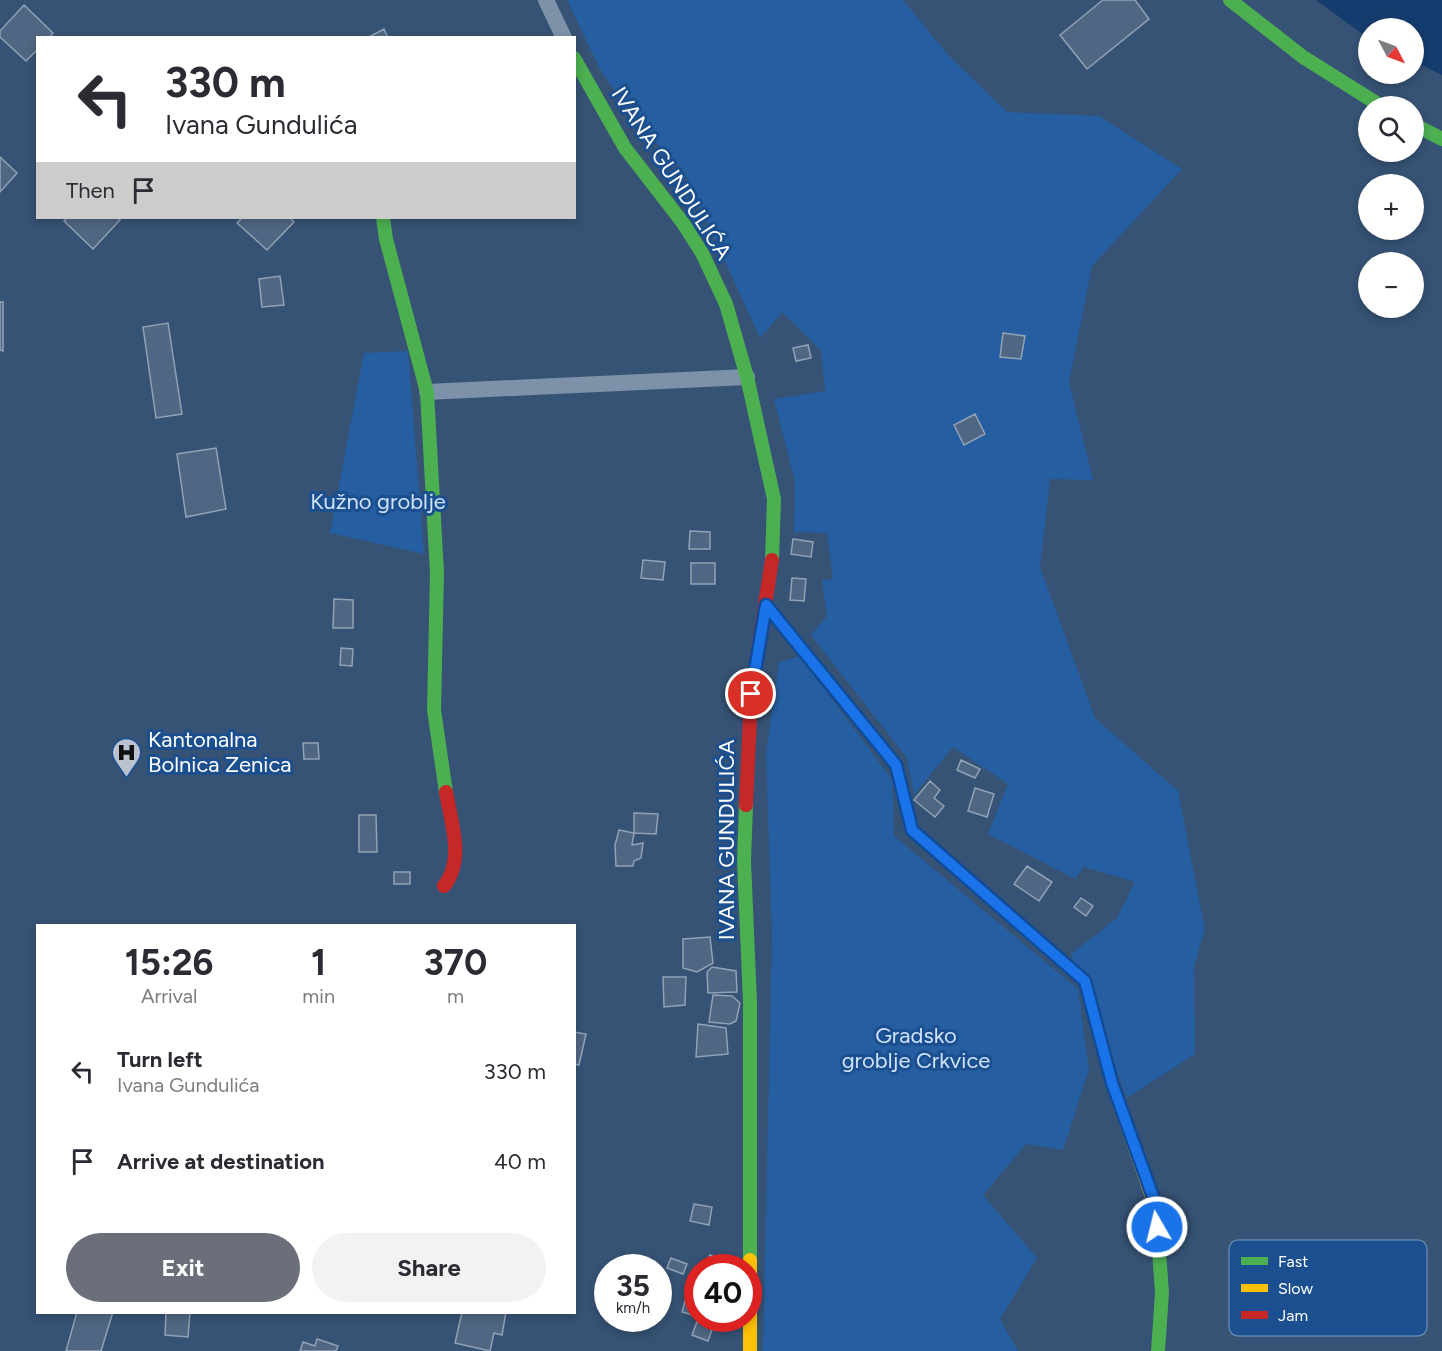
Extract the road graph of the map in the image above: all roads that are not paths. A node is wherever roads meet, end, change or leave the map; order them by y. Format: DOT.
graph roads {
  1 [pos="546,0"];
  2 [pos="1230,0"];
  3 [pos="563,36"];
  4 [pos="576,62"];
  5 [pos="1366,96"];
  6 [pos="1424,130"];
  7 [pos="1442,139"];
  8 [pos="382,219"];
  9 [pos="747,377"];
  10 [pos="427,393"];
  11 [pos="766,605"];
  12 [pos="444,886"];
  13 [pos="750,1351"];
  14 [pos="1158,1351"];
  1 -- 3 [label="street"];
  2 -- 5 [label="main road"];
  4 -- 9 [label="main road, IVANA GUNDULIĆA"];
  6 -- 7 [label="main road"];
  8 -- 10 [label="main road"];
  9 -- 10 [label="street"];
  9 -- 11 [label="main road, IVANA GUNDULIĆA"];
  10 -- 12 [label="main road"];
  11 -- 13 [label="main road, IVANA GUNDULIĆA"];
  11 -- 14 [label="main road"];
}
